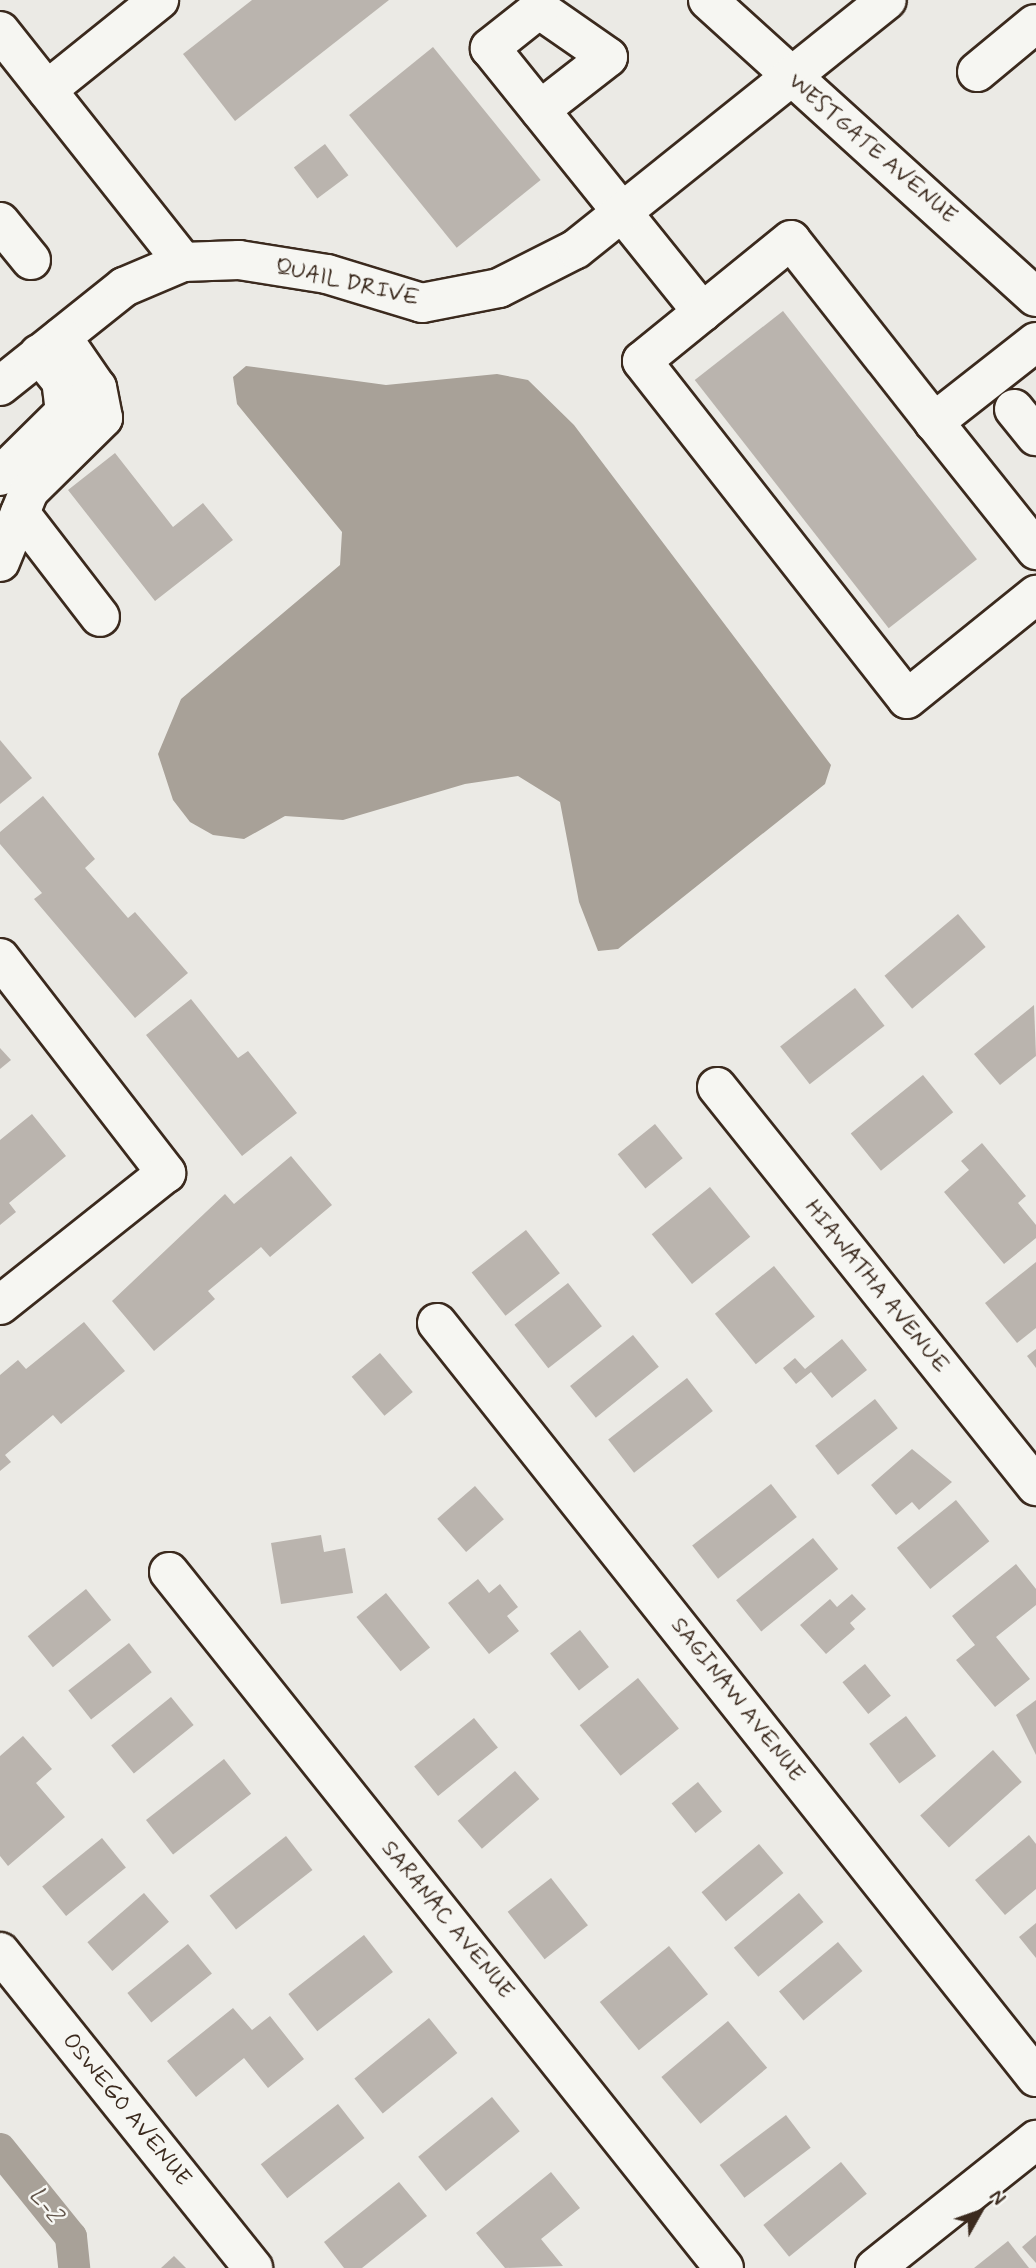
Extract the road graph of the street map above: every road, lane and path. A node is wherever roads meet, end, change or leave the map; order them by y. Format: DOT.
graph roads {
  1 [pos="159,0"];
  2 [pos="708,0"];
  3 [pos="887,0"];
  4 [pos="1036,24"];
  5 [pos="0,31"];
  6 [pos="977,72"];
  7 [pos="789,78"];
  8 [pos="47,90"];
  9 [pos="540,110"];
  10 [pos="622,211"];
  11 [pos="0,222"];
  12 [pos="31,260"];
  13 [pos="183,262"];
  14 [pos="1036,297"];
  15 [pos="702,313"];
  16 [pos="1036,342"];
  17 [pos="50,345"];
  18 [pos="0,386"];
  19 [pos="934,422"];
  20 [pos="0,476"];
  21 [pos="20,513"];
  22 [pos="1036,550"];
  23 [pos="0,562"];
  24 [pos="1036,595"];
  25 [pos="100,617"];
  26 [pos="0,958"];
  27 [pos="717,1087"];
  28 [pos="0,1305"];
  29 [pos="438,1323"];
  30 [pos="1036,1486"];
  31 [pos="169,1572"];
  32 [pos="0,1952"];
  33 [pos="1036,2077"];
  34 [pos="1036,2140"];
  35 [pos="253,2268"];
  36 [pos="724,2268"];
  37 [pos="875,2268"];
  1 -- 8 [label="street"];
  2 -- 7 [label="street, WESTGATE AVENUE"];
  3 -- 7 [label="street, QUAIL DRIVE"];
  4 -- 6 [label="street"];
  5 -- 8 [label="street"];
  7 -- 10 [label="street, QUAIL DRIVE"];
  7 -- 14 [label="street, WESTGATE AVENUE"];
  8 -- 13 [label="street"];
  9 -- 10 [label="street"];
  10 -- 13 [label="street, QUAIL DRIVE"];
  10 -- 15 [label="street"];
  11 -- 12 [label="street"];
  13 -- 17 [label="street, QUAIL DRIVE"];
  15 -- 19 [label="street"];
  15 -- 24 [label="street"];
  16 -- 19 [label="street"];
  17 -- 18 [label="street, QUAIL DRIVE"];
  17 -- 20 [label="street"];
  17 -- 21 [label="street"];
  19 -- 22 [label="street"];
  21 -- 23 [label="street"];
  21 -- 25 [label="street"];
  26 -- 28 [label="street"];
  27 -- 30 [label="street, HIAWATHA AVENUE"];
  29 -- 33 [label="street, SAGINAW AVENUE"];
  31 -- 36 [label="street, SARANAC AVENUE"];
  32 -- 35 [label="street, OSWEGO AVENUE"];
  34 -- 37 [label="street"];
}
